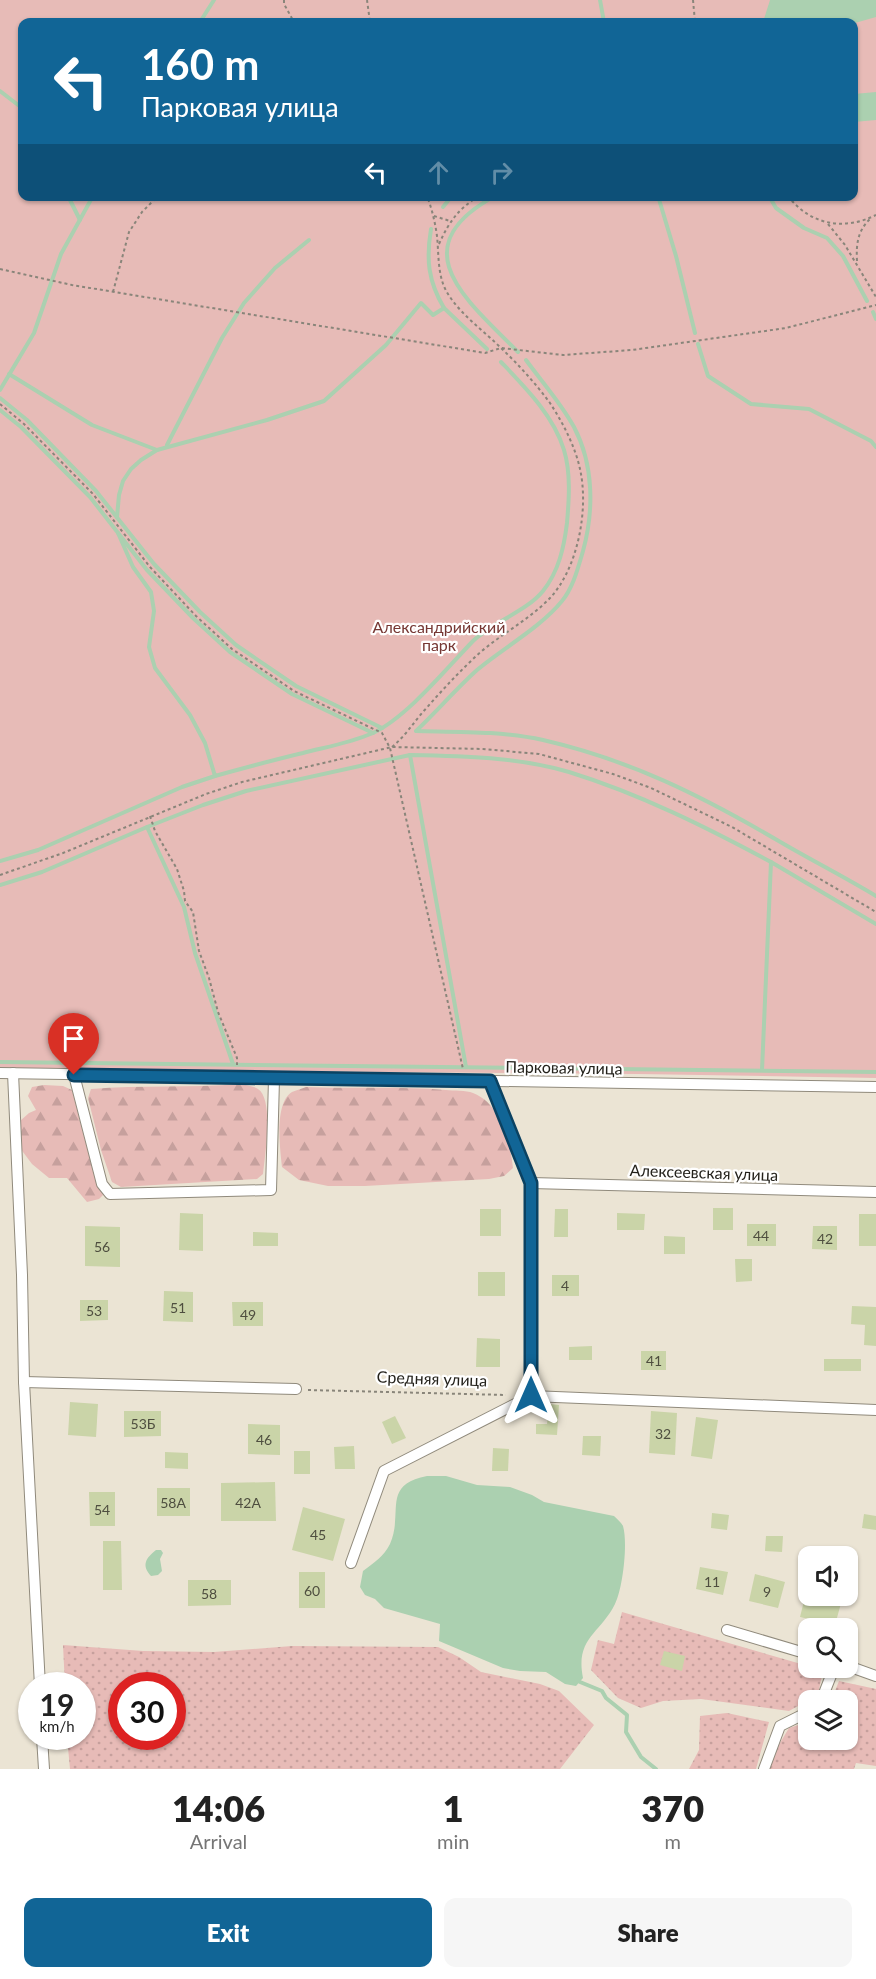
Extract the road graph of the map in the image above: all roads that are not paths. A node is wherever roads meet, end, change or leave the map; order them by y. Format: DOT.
graph roads {
  1 [pos="0,1073"];
  2 [pos="13,1073"];
  3 [pos="74,1075"];
  4 [pos="274,1078"];
  5 [pos="490,1081"];
  6 [pos="876,1087"];
  7 [pos="531,1183"];
  8 [pos="876,1192"];
  9 [pos="24,1382"];
  10 [pos="296,1389"];
  11 [pos="531,1395"];
  12 [pos="876,1410"];
  13 [pos="351,1563"];
  14 [pos="727,1630"];
  15 [pos="798,1651"];
  16 [pos="858,1670"];
  17 [pos="39,1672"];
  18 [pos="876,1676"];
  19 [pos="798,1716"];
  20 [pos="43,1750"];
  21 [pos="44,1769"];
  22 [pos="764,1769"];
  1 -- 2 [label="street, Парковая улица"];
  2 -- 3 [label="street, Парковая улица"];
  2 -- 9 [label="street"];
  3 -- 4 [label="street, Парковая улица"];
  3 -- 4 [label="street"];
  4 -- 5 [label="street, Парковая улица"];
  5 -- 6 [label="street, Парковая улица"];
  5 -- 7 [label="street"];
  7 -- 8 [label="street, Алексеевская улица"];
  7 -- 11 [label="street"];
  9 -- 10 [label="street"];
  9 -- 17 [label="street"];
  11 -- 12 [label="street"];
  11 -- 13 [label="street"];
  14 -- 15 [label="street"];
  16 -- 18 [label="street"];
  19 -- 22 [label="street"];
  20 -- 21 [label="street"];
}
